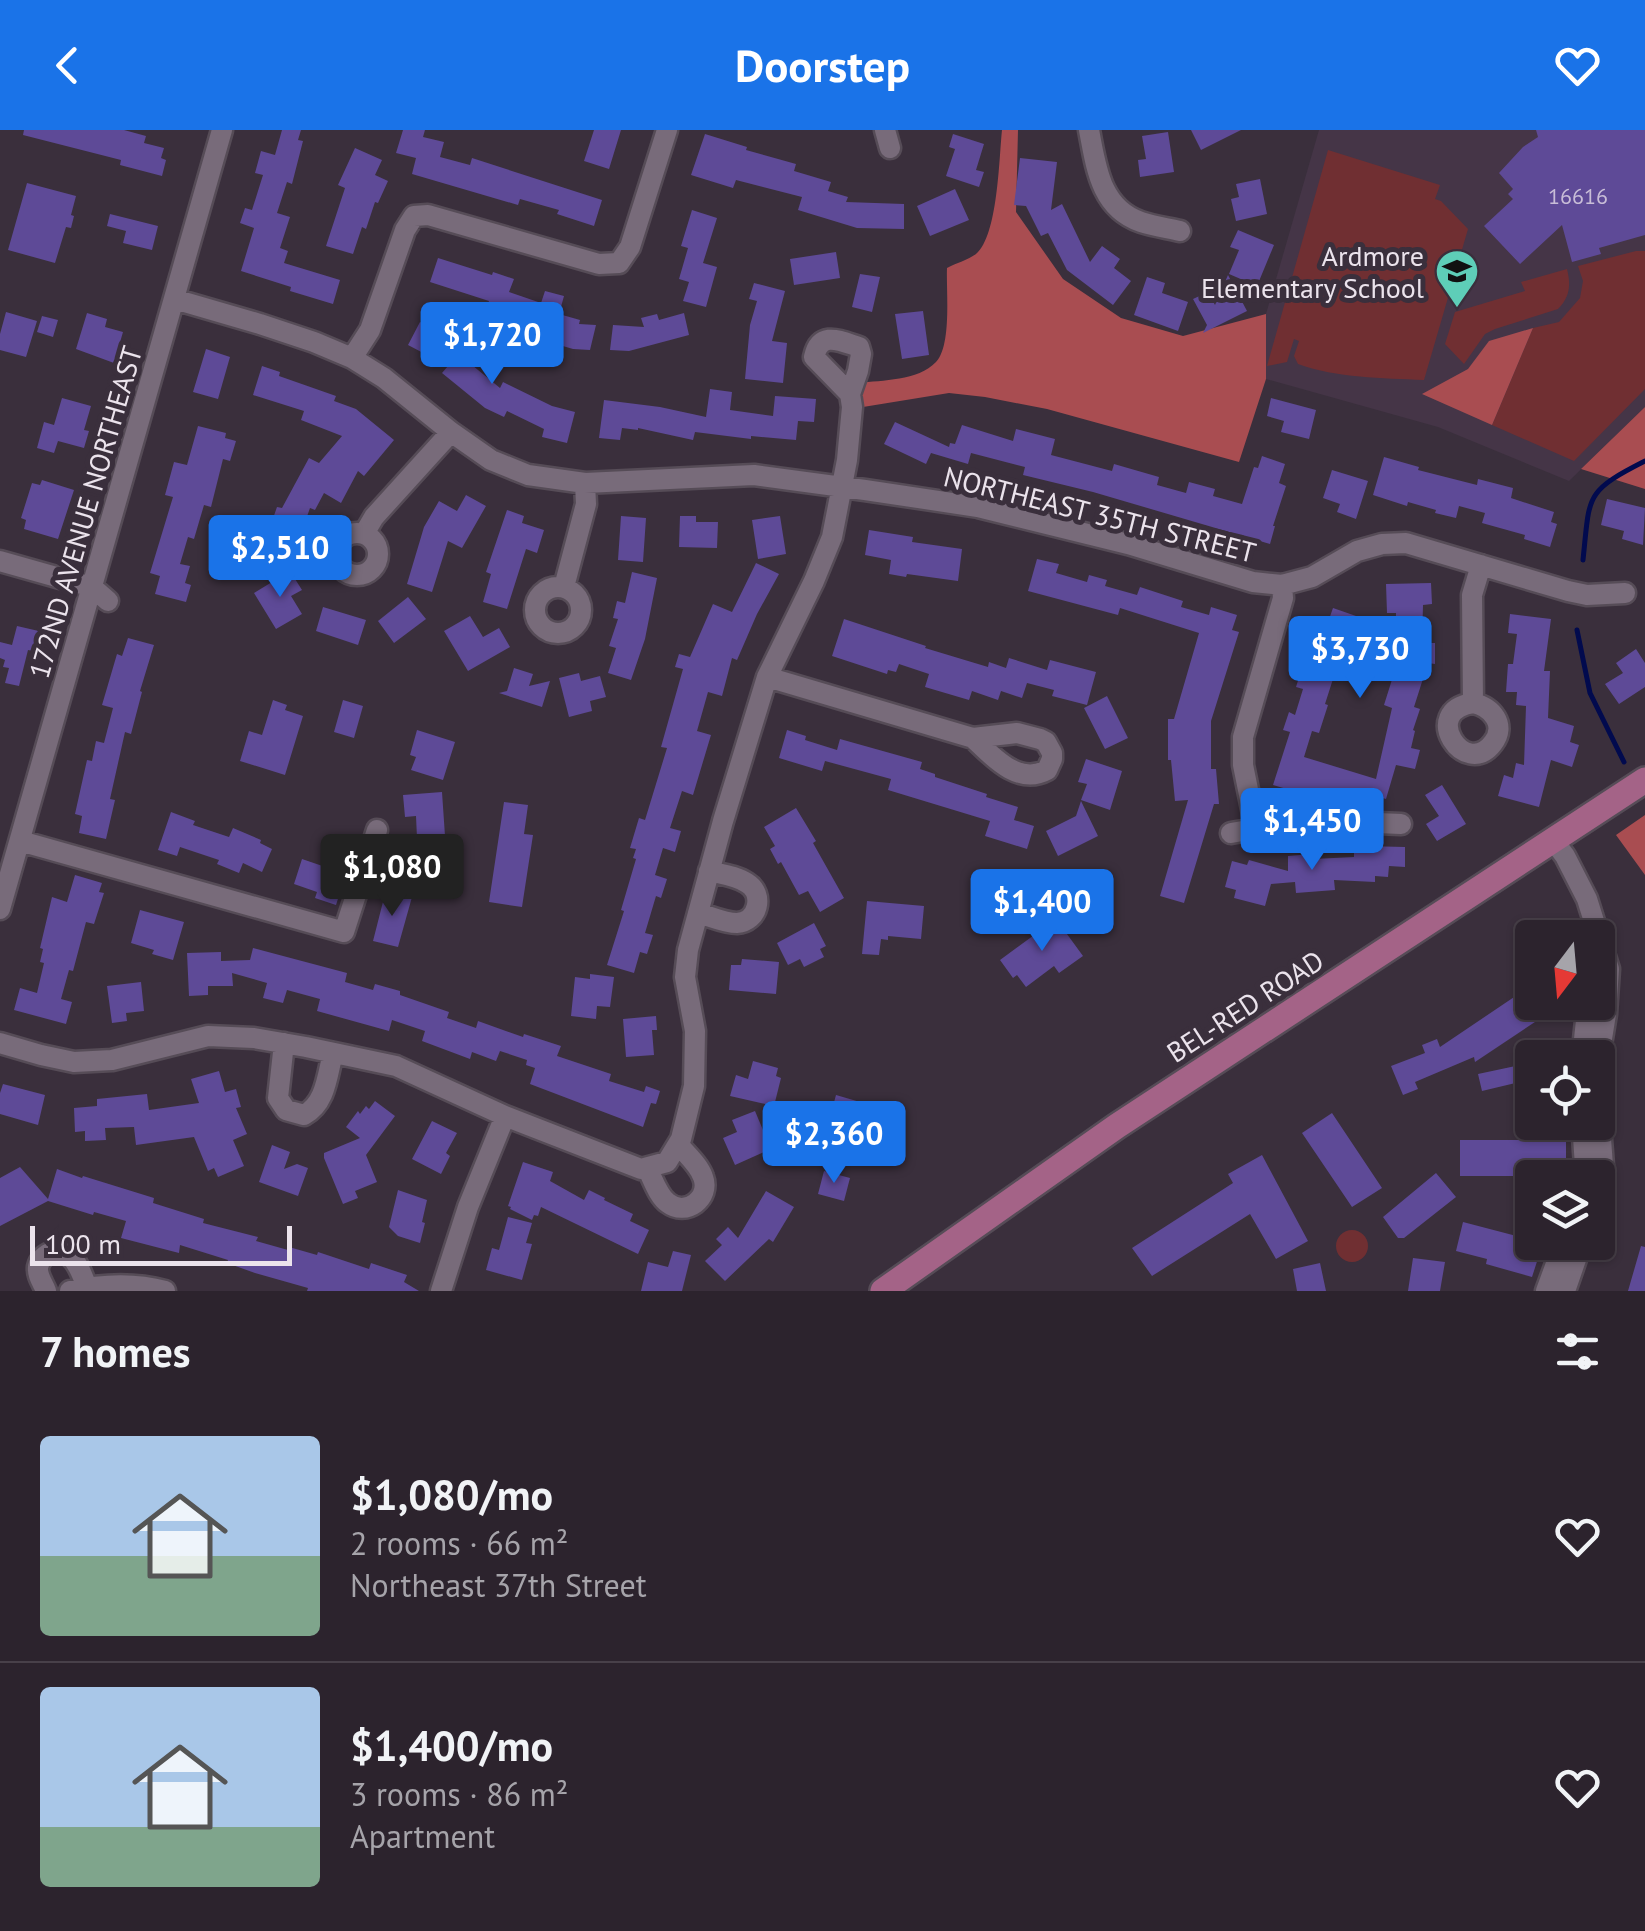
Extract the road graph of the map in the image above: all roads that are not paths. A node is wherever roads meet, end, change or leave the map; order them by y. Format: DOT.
graph roads {
  1 [pos="222,130"];
  2 [pos="667,130"];
  3 [pos="1089,130"];
  4 [pos="1180,231"];
  5 [pos="174,300"];
  6 [pos="352,358"];
  7 [pos="850,394"];
  8 [pos="450,432"];
  9 [pos="585,483"];
  10 [pos="843,487"];
  11 [pos="364,534"];
  12 [pos="0,561"];
  13 [pos="1481,565"];
  14 [pos="1282,585"];
  15 [pos="564,587"];
  16 [pos="1625,593"];
  17 [pos="100,594"];
  18 [pos="767,677"];
  19 [pos="1473,703"];
  20 [pos="973,738"];
  21 [pos="1645,780"];
  22 [pos="1402,824"];
  23 [pos="1256,829"];
  24 [pos="377,830"];
  25 [pos="1231,833"];
  26 [pos="1553,840"];
  27 [pos="20,841"];
  28 [pos="709,871"];
  29 [pos="0,908"];
  30 [pos="698,913"];
  31 [pos="1592,920"];
  32 [pos="0,1042"];
  33 [pos="284,1043"];
  34 [pos="333,1054"];
  35 [pos="505,1116"];
  36 [pos="678,1144"];
  37 [pos="647,1168"];
  38 [pos="1557,1260"];
  39 [pos="1576,1260"];
  40 [pos="78,1289"];
  41 [pos="46,1291"];
  42 [pos="165,1291"];
  43 [pos="441,1291"];
  44 [pos="884,1291"];
  45 [pos="1546,1291"];
  46 [pos="1566,1291"];
  1 -- 5 [label="street, 172ND AVENUE NORTHEAST"];
  2 -- 6 [label="street"];
  3 -- 4 [label="street"];
  5 -- 6 [label="street, NORTHEAST 35TH STREET"];
  5 -- 17 [label="street, 172ND AVENUE NORTHEAST"];
  6 -- 8 [label="street, NORTHEAST 35TH STREET"];
  7 -- 10 [label="street"];
  8 -- 9 [label="street, NORTHEAST 35TH STREET"];
  8 -- 11 [label="street"];
  9 -- 10 [label="street, NORTHEAST 35TH STREET"];
  9 -- 15 [label="street"];
  10 -- 14 [label="street, NORTHEAST 35TH STREET"];
  10 -- 18 [label="street"];
  12 -- 17 [label="street"];
  13 -- 14 [label="street, NORTHEAST 35TH STREET"];
  13 -- 16 [label="street, NORTHEAST 35TH STREET"];
  13 -- 19 [label="street"];
  14 -- 23 [label="street"];
  17 -- 27 [label="street, 172ND AVENUE NORTHEAST"];
  18 -- 20 [label="street"];
  18 -- 28 [label="street"];
  21 -- 26 [label="main road, BEL-RED ROAD"];
  22 -- 23 [label="street"];
  23 -- 25 [label="street"];
  24 -- 27 [label="street"];
  26 -- 31 [label="street"];
  26 -- 44 [label="main road, BEL-RED ROAD"];
  27 -- 29 [label="street, 172ND AVENUE NORTHEAST"];
  28 -- 30 [label="street"];
  28 -- 30 [label="street"];
  30 -- 36 [label="street"];
  32 -- 33 [label="street"];
  33 -- 34 [label="street"];
  33 -- 34 [label="street"];
  34 -- 35 [label="street"];
  35 -- 37 [label="street"];
  35 -- 43 [label="street"];
  36 -- 37 [label="street"];
  36 -- 37 [label="street"];
  38 -- 45 [label="street"];
  39 -- 46 [label="street"];
  40 -- 41 [label="street"];
  40 -- 42 [label="street"];
}
